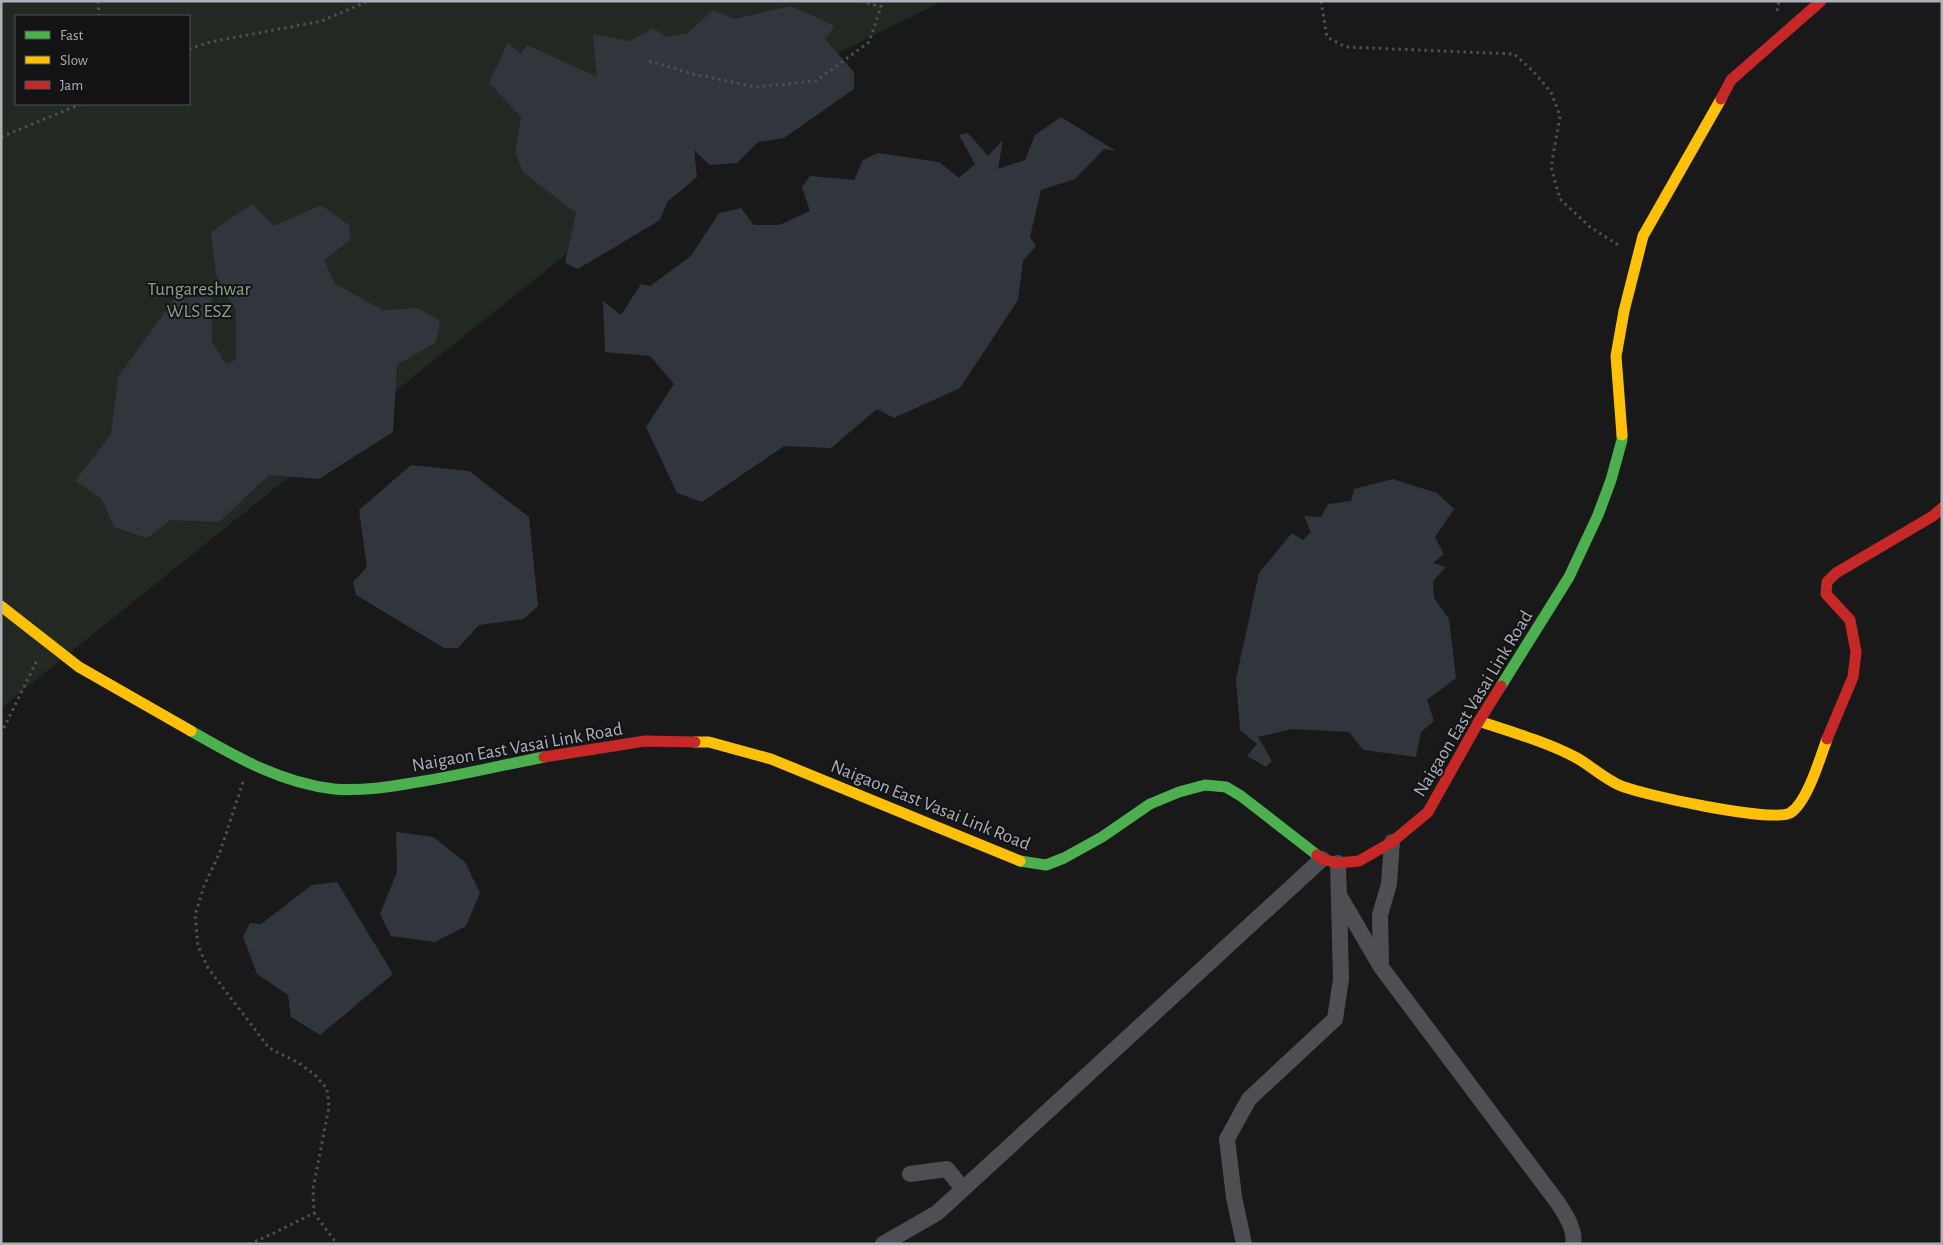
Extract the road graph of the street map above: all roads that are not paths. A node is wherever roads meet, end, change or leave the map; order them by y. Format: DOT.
graph roads {
  1 [pos="1821,1"];
  2 [pos="1942,508"];
  3 [pos="1,606"];
  4 [pos="1479,721"];
  5 [pos="1392,842"];
  6 [pos="1322,859"];
  7 [pos="1338,863"];
  8 [pos="1338,893"];
  9 [pos="1381,967"];
  10 [pos="910,1174"];
  11 [pos="963,1189"];
  12 [pos="883,1244"];
  13 [pos="1244,1244"];
  14 [pos="1574,1244"];
  1 -- 4 [label="street, Naigaon East Vasai Link Road"];
  2 -- 4 [label="street"];
  3 -- 6 [label="street, Naigaon East Vasai Link Road"];
  4 -- 5 [label="street, Naigaon East Vasai Link Road"];
  5 -- 7 [label="street, Naigaon East Vasai Link Road"];
  5 -- 9 [label="street"];
  6 -- 7 [label="street, Naigaon East Vasai Link Road"];
  6 -- 11 [label="street"];
  7 -- 8 [label="street"];
  8 -- 9 [label="street"];
  8 -- 13 [label="street"];
  9 -- 14 [label="street"];
  10 -- 11 [label="street"];
  11 -- 12 [label="street"];
}
